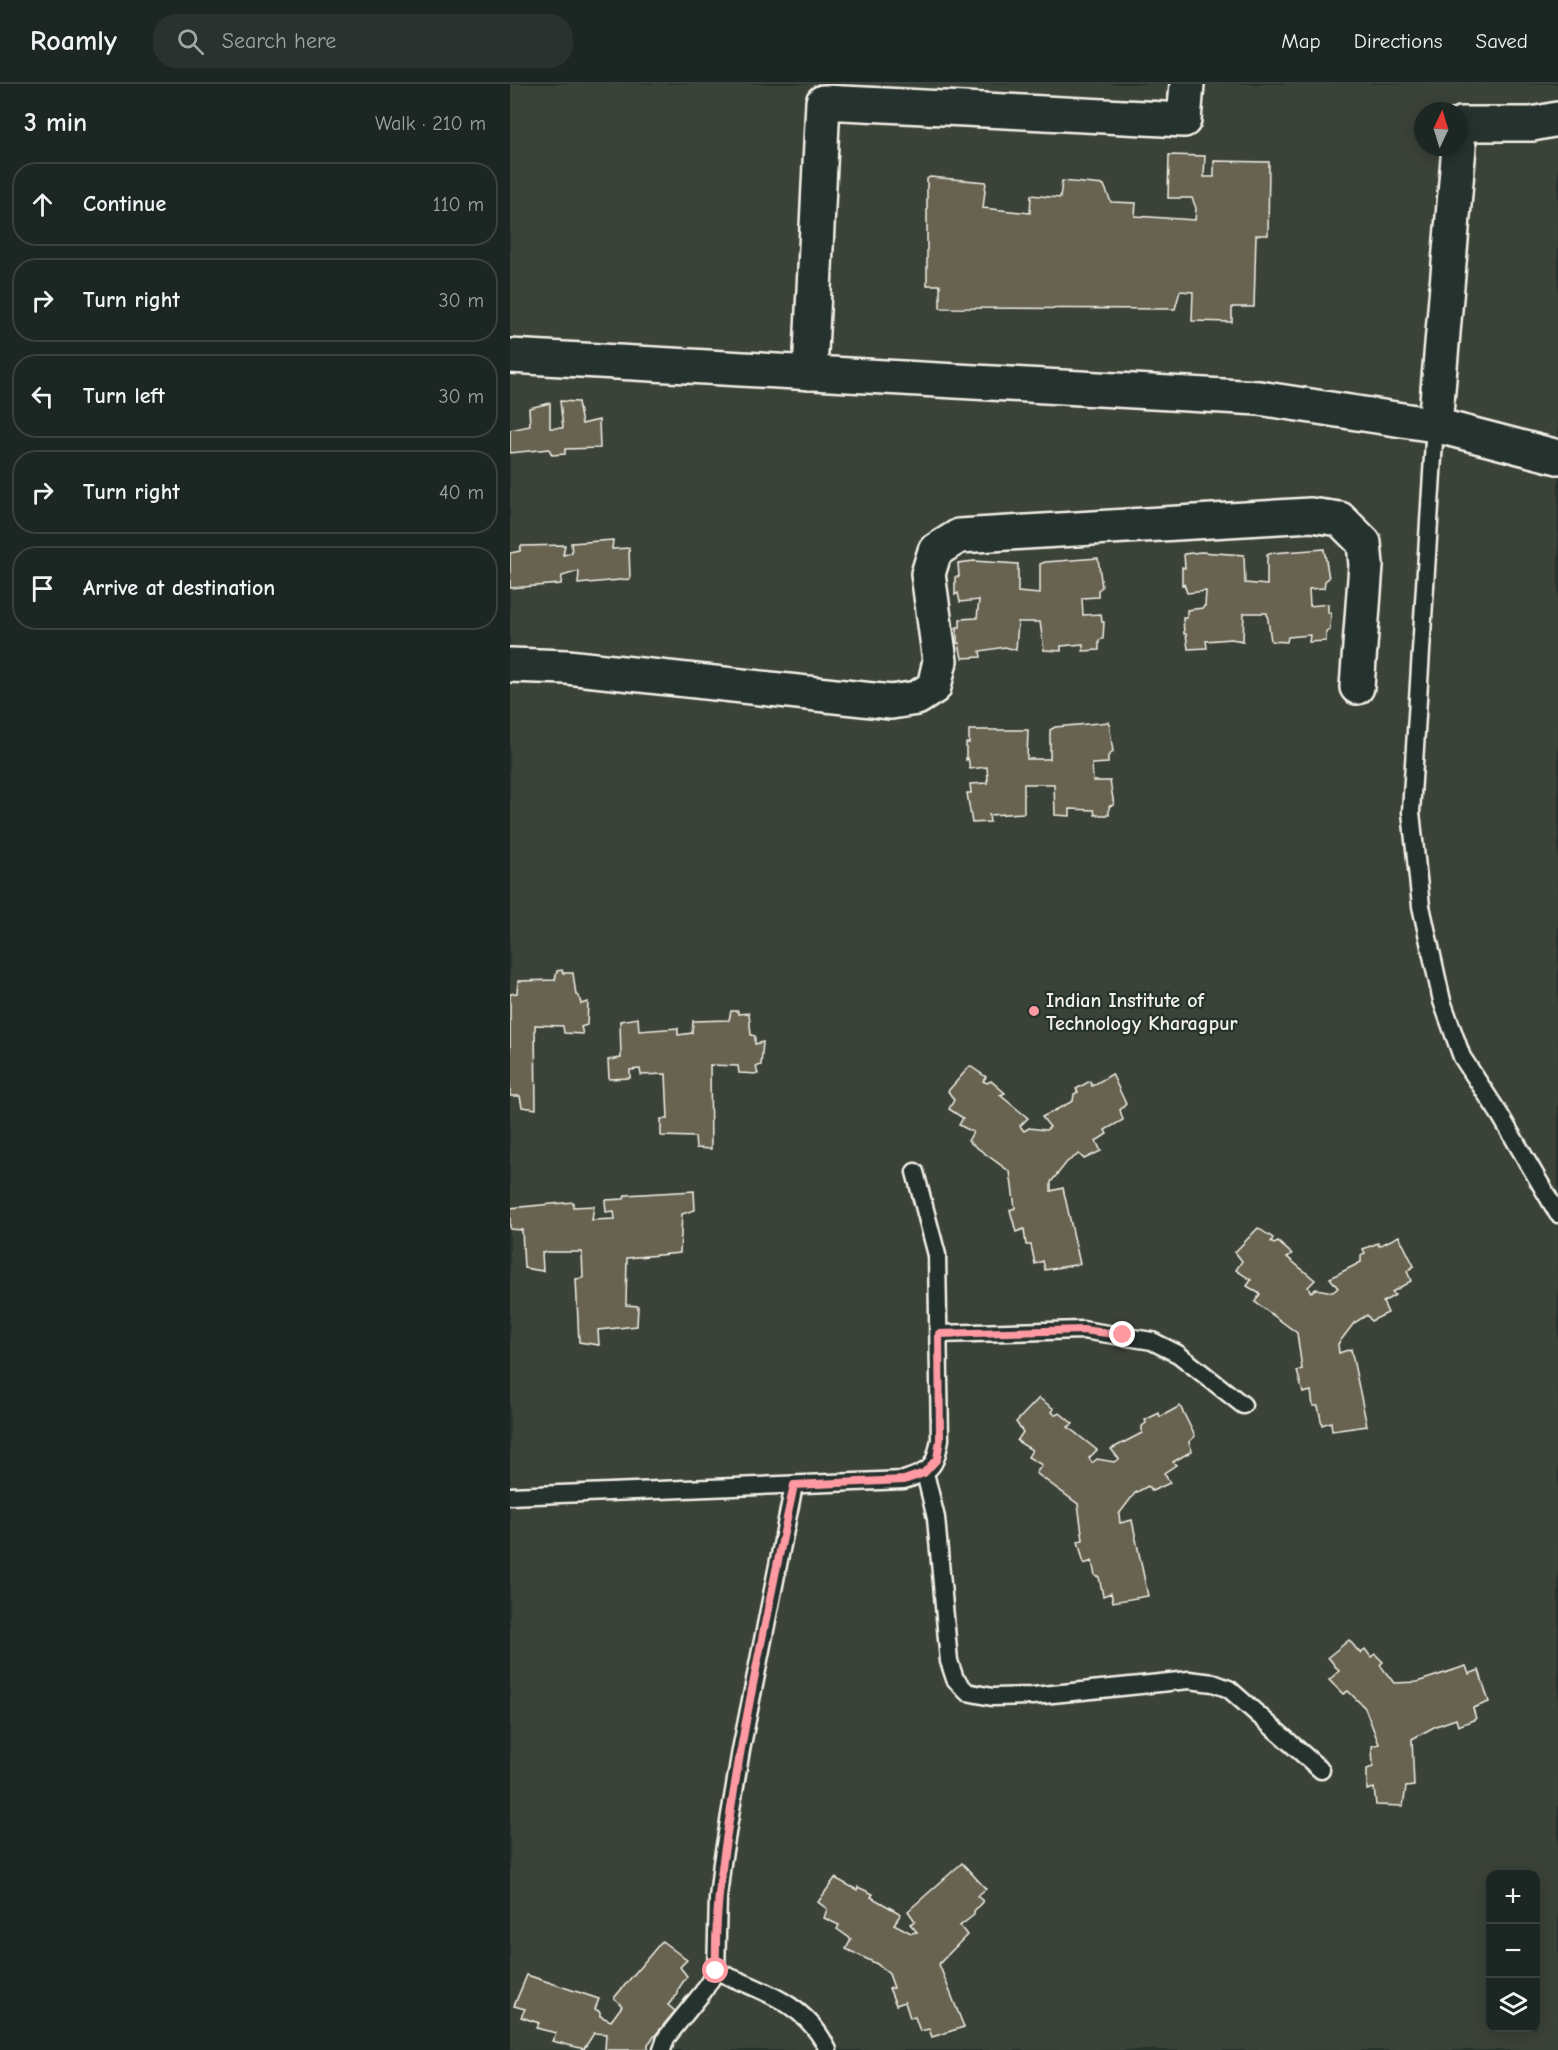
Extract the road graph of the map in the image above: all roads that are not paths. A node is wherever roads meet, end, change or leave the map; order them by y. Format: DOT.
graph roads {
  1 [pos="1187,84"];
  2 [pos="1558,119"];
  3 [pos="1468,137"];
  4 [pos="1459,156"];
  5 [pos="510,356"];
  6 [pos="810,373"];
  7 [pos="1436,425"];
  8 [pos="1558,457"];
  9 [pos="510,664"];
  10 [pos="1357,687"];
  11 [pos="915,1172"];
  12 [pos="1558,1214"];
  13 [pos="939,1334"];
  14 [pos="1243,1405"];
  15 [pos="924,1473"];
  16 [pos="794,1485"];
  17 [pos="510,1496"];
  18 [pos="1321,1770"];
  19 [pos="716,1971"];
  20 [pos="662,2050"];
  21 [pos="828,2050"];
  1 -- 6 [label="street"];
  2 -- 3 [label="street"];
  4 -- 7 [label="street"];
  5 -- 6 [label="street"];
  6 -- 7 [label="street"];
  7 -- 8 [label="street"];
  7 -- 12 [label="lane"];
  9 -- 10 [label="street"];
  11 -- 13 [label="lane"];
  13 -- 14 [label="lane"];
  13 -- 15 [label="lane"];
  15 -- 16 [label="lane"];
  15 -- 18 [label="lane"];
  16 -- 17 [label="lane"];
  16 -- 19 [label="lane"];
  19 -- 20 [label="lane"];
  19 -- 21 [label="lane"];
}
